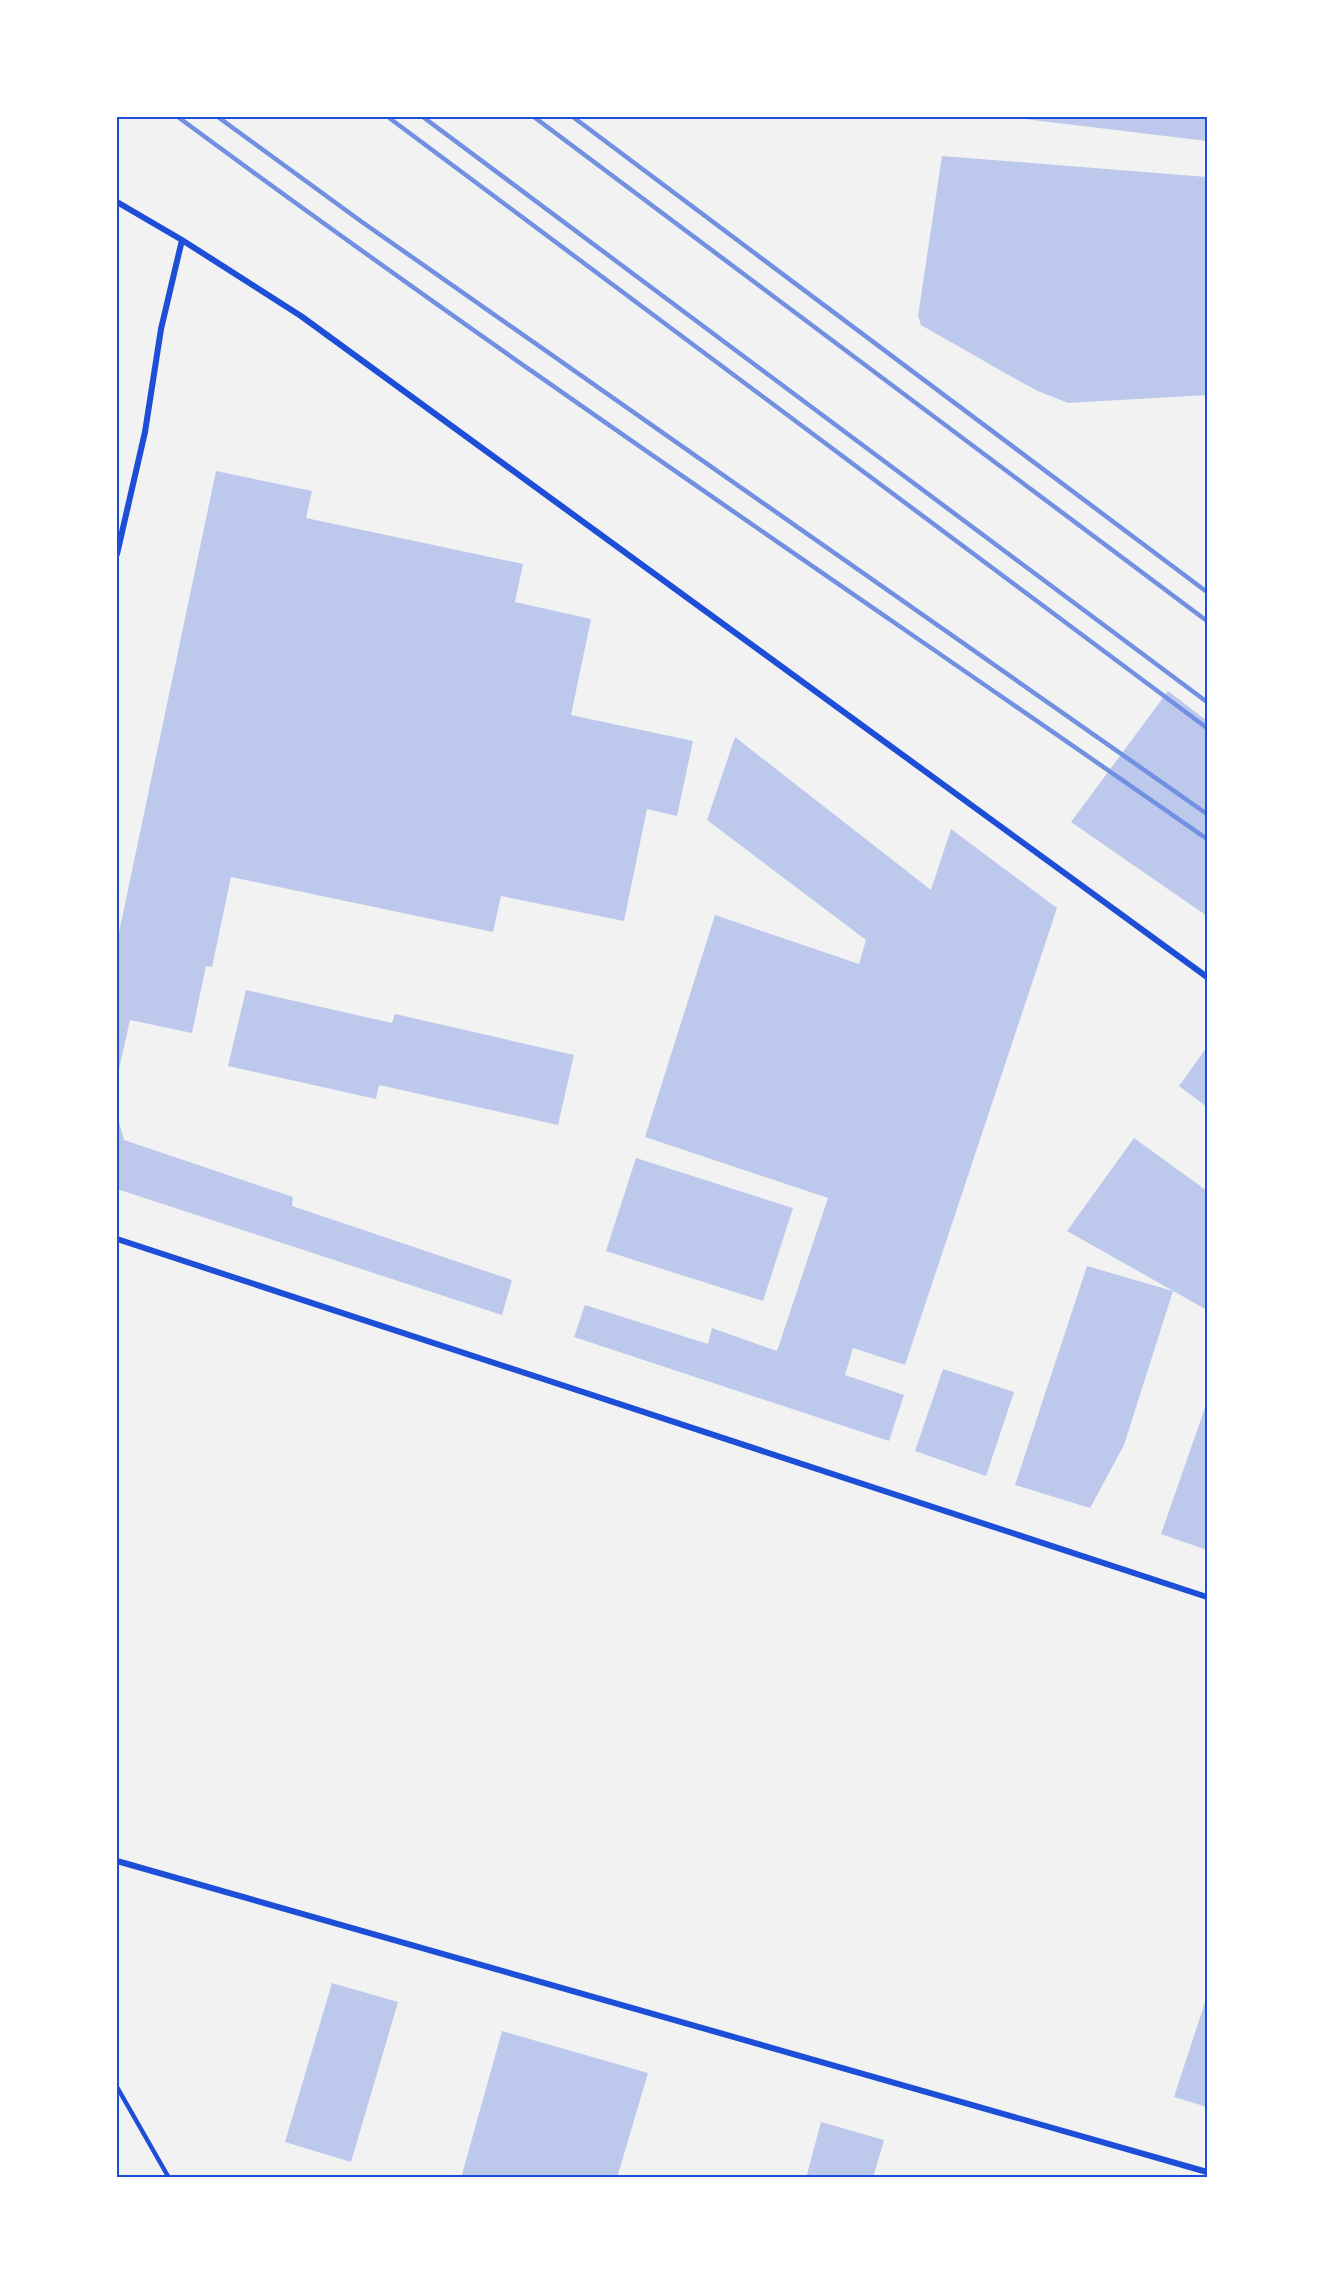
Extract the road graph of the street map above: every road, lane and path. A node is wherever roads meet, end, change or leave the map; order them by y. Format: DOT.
graph roads {
  1 [pos="117,202"];
  2 [pos="182,240"];
  3 [pos="117,554"];
  4 [pos="1207,977"];
  5 [pos="117,1239"];
  6 [pos="1207,1597"];
  7 [pos="117,1861"];
  8 [pos="117,2087"];
  9 [pos="1207,2172"];
  10 [pos="169,2178"];
  1 -- 2 [label="street"];
  2 -- 3 [label="street"];
  2 -- 4 [label="street"];
  5 -- 6 [label="street"];
  7 -- 9 [label="street"];
  8 -- 10 [label="lane"];
}
